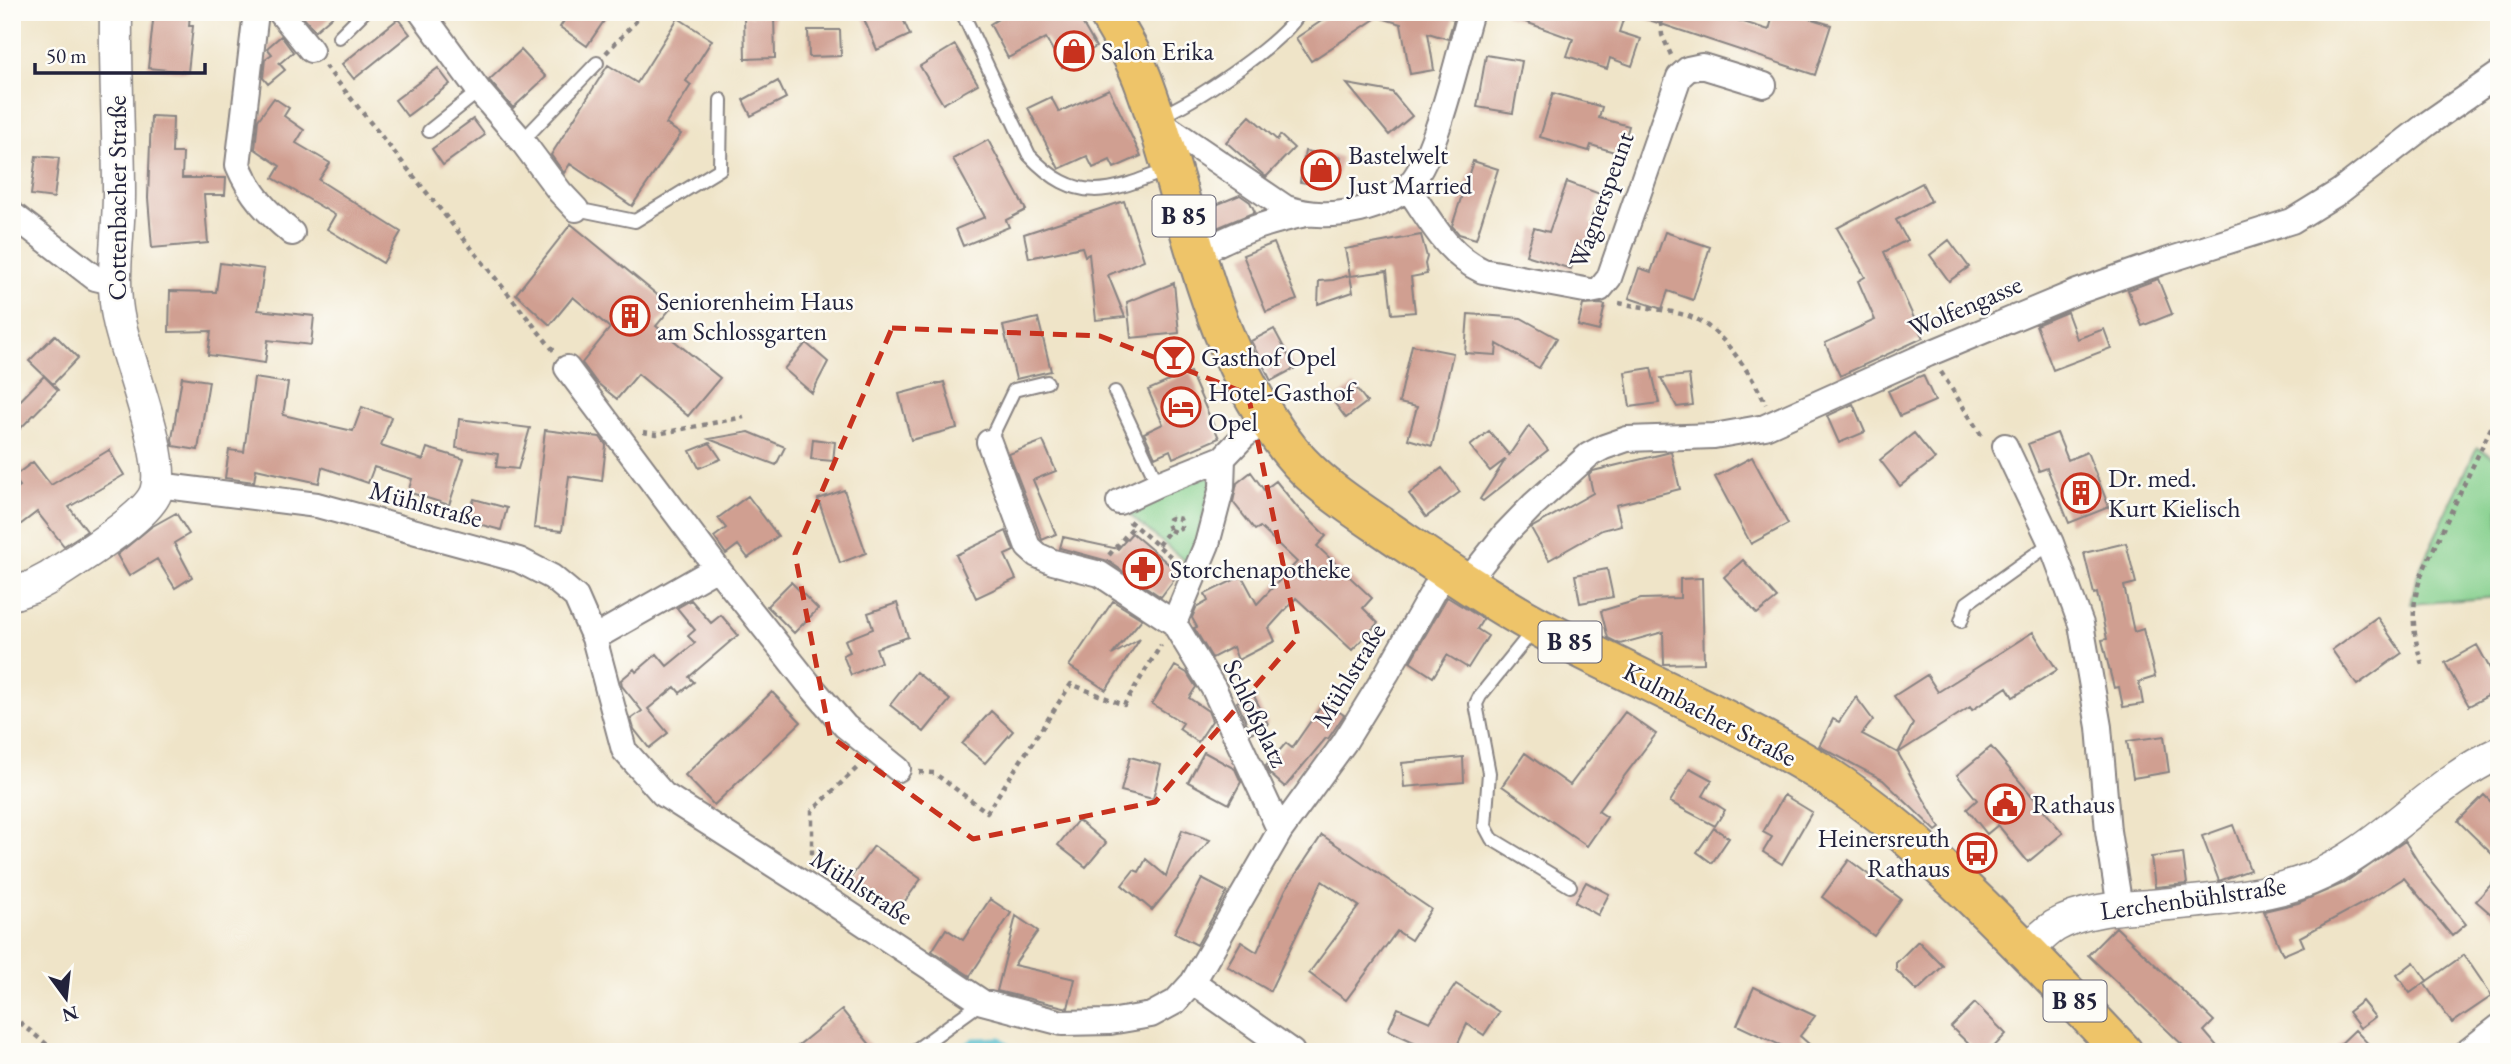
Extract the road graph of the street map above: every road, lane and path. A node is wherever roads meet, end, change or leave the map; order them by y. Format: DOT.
graph roads {
  1 [pos="116,12"];
  2 [pos="256,12"];
  3 [pos="280,12"];
  4 [pos="364,12"];
  5 [pos="421,12"];
  6 [pos="648,12"];
  7 [pos="962,12"];
  8 [pos="1107,12"];
  9 [pos="1300,12"];
  10 [pos="1471,12"];
  11 [pos="1660,12"];
  12 [pos="339,37"];
  13 [pos="312,50"];
  14 [pos="597,63"];
  15 [pos="1683,73"];
  16 [pos="2499,74"];
  17 [pos="1764,85"];
  18 [pos="479,92"];
  19 [pos="721,100"];
  20 [pos="1155,118"];
  21 [pos="429,131"];
  22 [pos="522,141"];
  23 [pos="1171,168"];
  24 [pos="1407,187"];
  25 [pos="576,209"];
  26 [pos="1306,214"];
  27 [pos="12,215"];
  28 [pos="292,233"];
  29 [pos="1196,256"];
  30 [pos="116,283"];
  31 [pos="1600,289"];
  32 [pos="1928,354"];
  33 [pos="567,368"];
  34 [pos="1047,382"];
  35 [pos="1115,392"];
  36 [pos="2499,411"];
  37 [pos="744,417"];
  38 [pos="1267,419"];
  39 [pos="1775,424"];
  40 [pos="615,429"];
  41 [pos="989,442"];
  42 [pos="2005,446"];
  43 [pos="1223,458"];
  44 [pos="1158,484"];
  45 [pos="158,485"];
  46 [pos="1119,502"];
  47 [pos="1134,526"];
  48 [pos="1170,530"];
  49 [pos="2051,543"];
  50 [pos="1158,545"];
  51 [pos="1112,552"];
  52 [pos="1175,559"];
  53 [pos="717,568"];
  54 [pos="1456,576"];
  55 [pos="12,594"];
  56 [pos="1961,621"];
  57 [pos="1174,623"];
  58 [pos="1537,626"];
  59 [pos="594,638"];
  60 [pos="2422,665"];
  61 [pos="874,751"];
  62 [pos="2499,753"];
  63 [pos="898,769"];
  64 [pos="1280,831"];
  65 [pos="818,870"];
  66 [pos="1570,886"];
  67 [pos="2120,908"];
  68 [pos="2027,951"];
  69 [pos="1193,982"];
  70 [pos="982,1002"];
  71 [pos="12,1016"];
  72 [pos="2499,1027"];
  73 [pos="56,1052"];
  74 [pos="913,1052"];
  75 [pos="1293,1052"];
  76 [pos="2123,1052"];
  77 [pos="2467,1052"];
  1 -- 30 [label="street, Cottenbacher Straße"];
  2 -- 28 [label="street"];
  3 -- 13 [label="street"];
  4 -- 12 [label="lane"];
  5 -- 18 [label="street"];
  6 -- 14 [label="path"];
  7 -- 23 [label="lane"];
  8 -- 20 [label="main road, B 85"];
  9 -- 20 [label="lane"];
  10 -- 24 [label="street"];
  11 -- 15 [label="path"];
  13 -- 33 [label="path"];
  14 -- 22 [label="lane"];
  15 -- 17 [label="street"];
  15 -- 31 [label="street, Wagnerspeunt"];
  16 -- 32 [label="street, Wolfengasse"];
  18 -- 21 [label="lane"];
  18 -- 22 [label="street"];
  19 -- 25 [label="lane"];
  20 -- 23 [label="main road, B 85"];
  20 -- 26 [label="street"];
  22 -- 25 [label="street"];
  23 -- 29 [label="main road, B 85"];
  24 -- 26 [label="street"];
  24 -- 31 [label="street, Wagnerspeunt"];
  26 -- 29 [label="street"];
  27 -- 30 [label="street"];
  29 -- 38 [label="main road, B 85"];
  30 -- 45 [label="street, Cottenbacher Straße"];
  31 -- 39 [label="path"];
  32 -- 39 [label="street, Wolfengasse"];
  32 -- 42 [label="path"];
  33 -- 40 [label="street"];
  34 -- 41 [label="lane"];
  35 -- 44 [label="lane"];
  36 -- 60 [label="path"];
  37 -- 40 [label="path"];
  38 -- 43 [label="street"];
  38 -- 54 [label="main road, Kulmbacher Straße / B 85"];
  39 -- 54 [label="street, Wolfengasse"];
  40 -- 53 [label="street"];
  41 -- 57 [label="street, Schloßplatz"];
  42 -- 49 [label="street"];
  43 -- 44 [label="street"];
  43 -- 57 [label="street"];
  44 -- 46 [label="street"];
  45 -- 55 [label="street"];
  45 -- 59 [label="street, Mühlstraße"];
  46 -- 47 [label="path"];
  47 -- 50 [label="path"];
  47 -- 51 [label="path"];
  48 -- 50 [label="path"];
  49 -- 56 [label="lane"];
  49 -- 67 [label="street"];
  50 -- 52 [label="path"];
  53 -- 59 [label="street"];
  53 -- 61 [label="street"];
  54 -- 58 [label="main road, Kulmbacher Straße / B 85"];
  54 -- 64 [label="street, Mühlstraße"];
  57 -- 63 [label="path"];
  57 -- 64 [label="street, Schloßplatz"];
  58 -- 66 [label="lane"];
  58 -- 68 [label="main road, Kulmbacher Straße / B 85"];
  59 -- 70 [label="street, Mühlstraße"];
  61 -- 63 [label="street"];
  61 -- 65 [label="path"];
  62 -- 67 [label="street, Lerchenbühlstraße"];
  64 -- 69 [label="street, Mühlstraße"];
  67 -- 68 [label="street, Lerchenbühlstraße"];
  68 -- 76 [label="main road, Kulmbacher Straße / B 85"];
  69 -- 70 [label="street, Mühlstraße"];
  69 -- 75 [label="street"];
  70 -- 74 [label="lane"];
  71 -- 73 [label="path"];
  72 -- 77 [label="street"];
}
